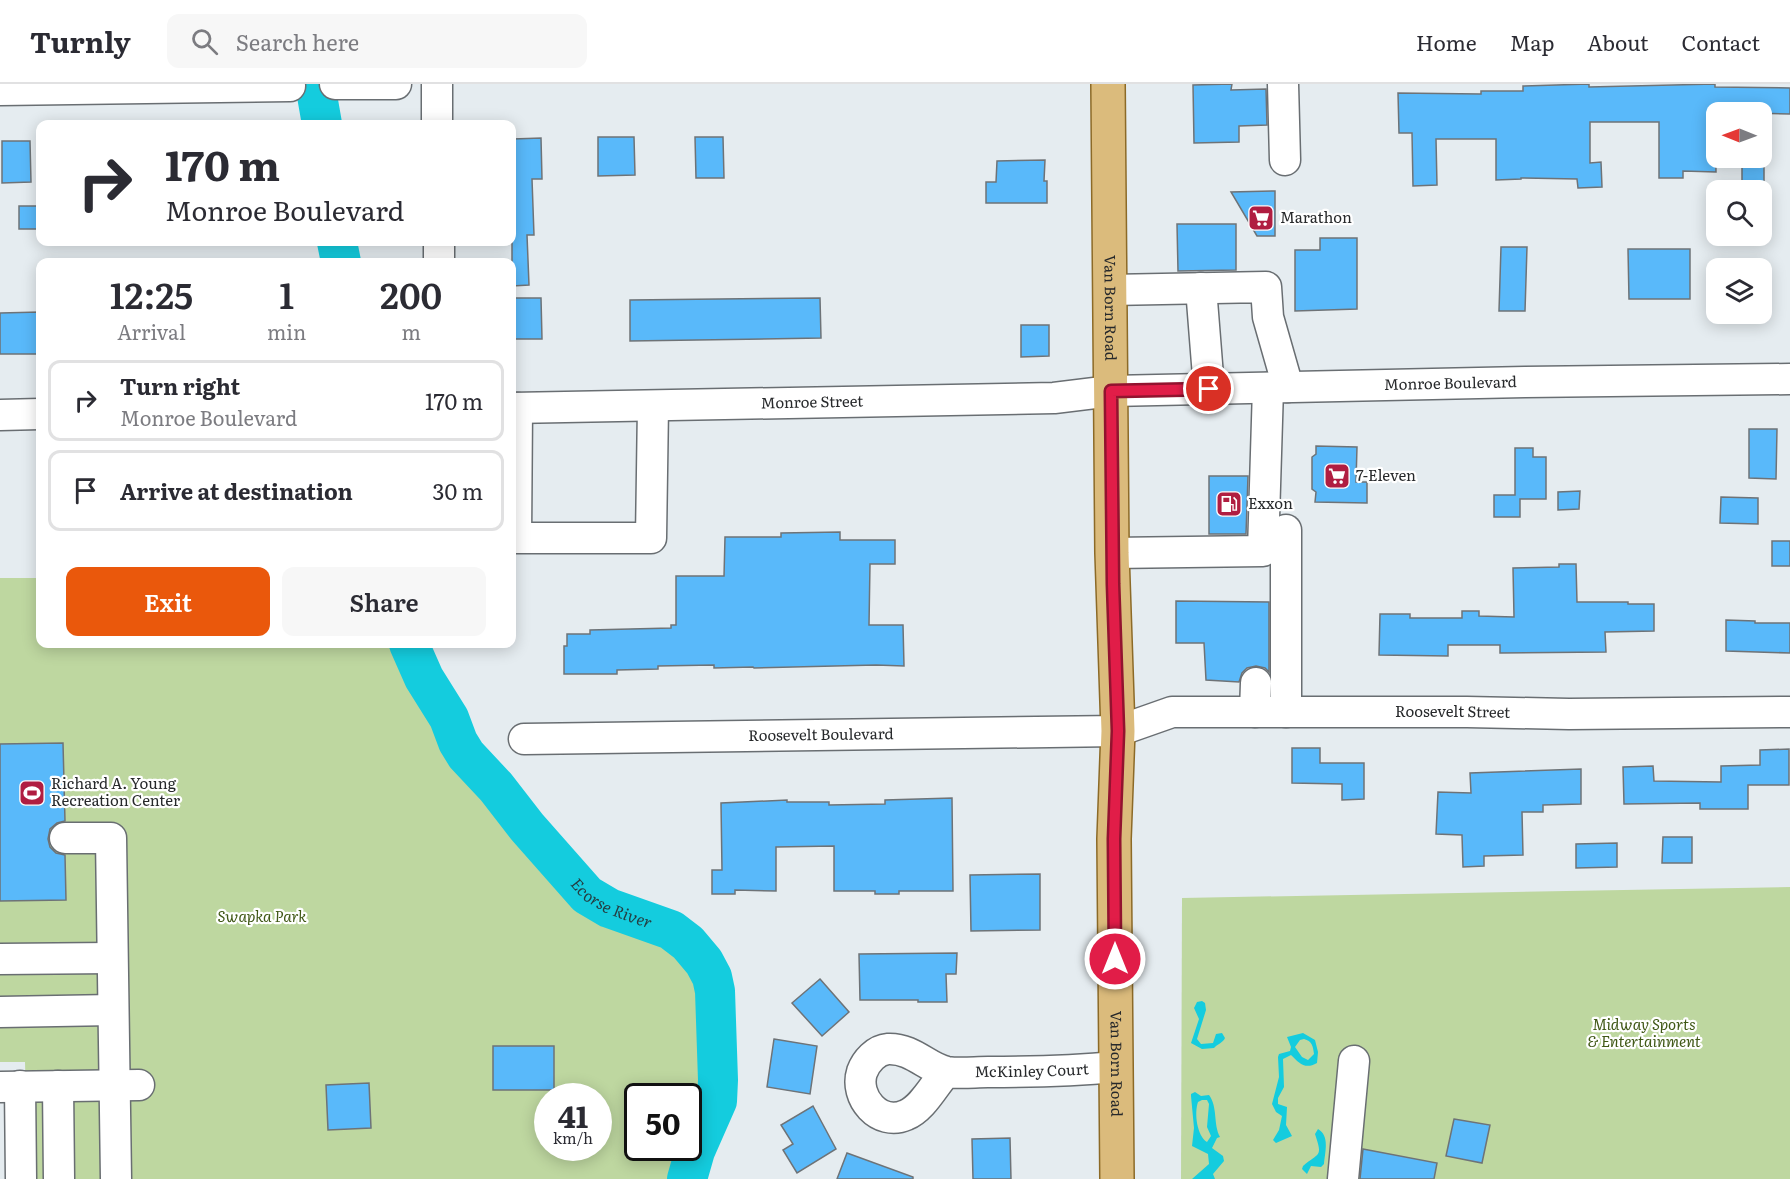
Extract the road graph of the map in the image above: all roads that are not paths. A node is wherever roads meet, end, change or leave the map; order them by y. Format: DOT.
graph roads {
  1 [pos="335,84"];
  2 [pos="396,84"];
  3 [pos="437,84"];
  4 [pos="1108,84"];
  5 [pos="1283,84"];
  6 [pos="290,86"];
  7 [pos="0,90"];
  8 [pos="437,120"];
  9 [pos="1285,160"];
  10 [pos="1202,288"];
  11 [pos="1110,290"];
  12 [pos="1790,379"];
  13 [pos="1278,388"];
  14 [pos="1209,389"];
  15 [pos="1111,391"];
  16 [pos="653,406"];
  17 [pos="516,408"];
  18 [pos="36,414"];
  19 [pos="0,415"];
  20 [pos="1286,530"];
  21 [pos="516,538"];
  22 [pos="1112,553"];
  23 [pos="1256,682"];
  24 [pos="1255,712"];
  25 [pos="1286,712"];
  26 [pos="1790,712"];
  27 [pos="1118,731"];
  28 [pos="524,739"];
  29 [pos="65,838"];
  30 [pos="112,958"];
  31 [pos="0,959"];
  32 [pos="113,1010"];
  33 [pos="0,1012"];
  34 [pos="1354,1061"];
  35 [pos="1116,1067"];
  36 [pos="946,1072"];
  37 [pos="126,1085"];
  38 [pos="10,1086"];
  39 [pos="58,1086"];
  40 [pos="21,1179"];
  41 [pos="59,1179"];
  42 [pos="116,1179"];
  43 [pos="1117,1179"];
  44 [pos="1343,1179"];
  1 -- 2 [label="street"];
  3 -- 8 [label="street"];
  4 -- 11 [label="main road, Van Born Road"];
  5 -- 9 [label="street"];
  6 -- 7 [label="street"];
  10 -- 11 [label="street"];
  10 -- 13 [label="street"];
  10 -- 14 [label="street"];
  11 -- 15 [label="main road, Van Born Road"];
  12 -- 13 [label="street, Monroe Boulevard"];
  13 -- 14 [label="street, Monroe Boulevard"];
  13 -- 22 [label="street"];
  14 -- 15 [label="street, Monroe Boulevard"];
  15 -- 16 [label="street, Monroe Street"];
  15 -- 22 [label="main road, Van Born Road"];
  16 -- 17 [label="street, Monroe Street"];
  16 -- 21 [label="street"];
  18 -- 19 [label="street"];
  20 -- 25 [label="street"];
  22 -- 27 [label="main road, Van Born Road"];
  23 -- 24 [label="street"];
  24 -- 25 [label="street, Roosevelt Street"];
  24 -- 27 [label="street, Roosevelt Street"];
  25 -- 26 [label="street, Roosevelt Street"];
  27 -- 28 [label="street, Roosevelt Boulevard"];
  27 -- 35 [label="main road, Van Born Road"];
  29 -- 30 [label="street"];
  30 -- 31 [label="street"];
  30 -- 32 [label="street"];
  32 -- 33 [label="street"];
  32 -- 37 [label="street"];
  34 -- 44 [label="street"];
  35 -- 36 [label="street, McKinley Court"];
  35 -- 43 [label="main road, Van Born Road"];
  37 -- 39 [label="street"];
  37 -- 42 [label="street"];
  38 -- 39 [label="street"];
  38 -- 40 [label="street"];
  39 -- 41 [label="street"];
}
